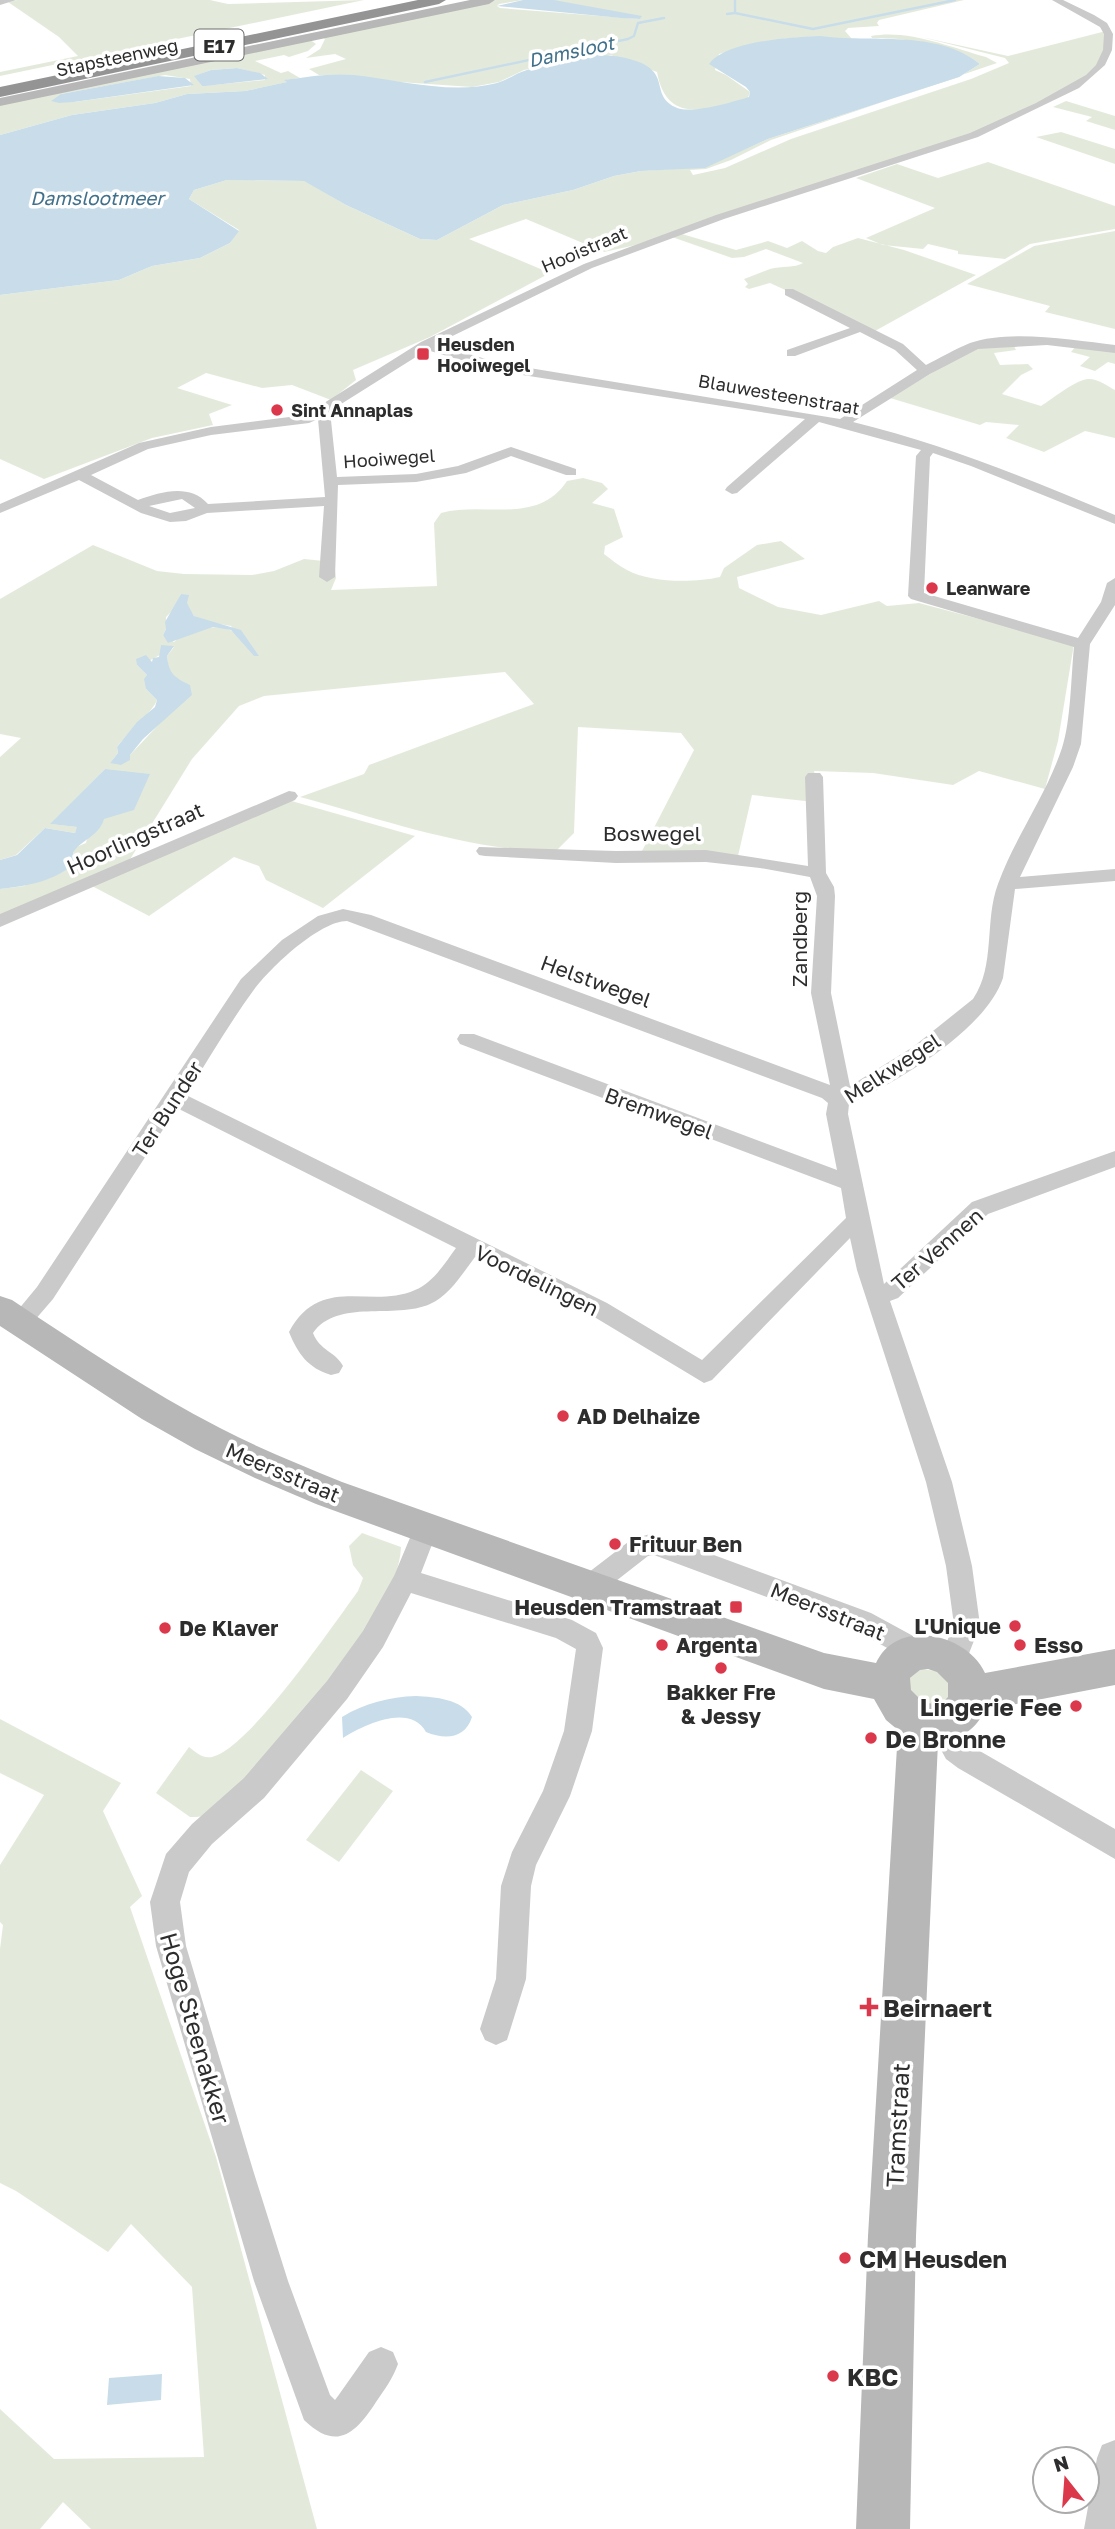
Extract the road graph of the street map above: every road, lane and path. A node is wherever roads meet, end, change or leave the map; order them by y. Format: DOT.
graph roads {
  1 [pos="12,0"];
  2 [pos="393,0"];
  3 [pos="439,0"];
  4 [pos="489,0"];
  5 [pos="1056,0"];
  6 [pos="0,2"];
  7 [pos="0,80"];
  8 [pos="0,92"];
  9 [pos="0,102"];
  10 [pos="789,292"];
  11 [pos="861,328"];
  12 [pos="425,345"];
  13 [pos="1115,349"];
  14 [pos="791,353"];
  15 [pos="925,371"];
  16 [pos="324,412"];
  17 [pos="816,417"];
  18 [pos="842,423"];
  19 [pos="931,447"];
  20 [pos="571,471"];
  21 [pos="79,474"];
  22 [pos="329,481"];
  23 [pos="732,490"];
  24 [pos="332,501"];
  25 [pos="137,505"];
  26 [pos="0,509"];
  27 [pos="204,509"];
  28 [pos="1115,520"];
  29 [pos="327,577"];
  30 [pos="1115,583"];
  31 [pos="1082,644"];
  32 [pos="814,777"];
  33 [pos="289,796"];
  34 [pos="485,851"];
  35 [pos="817,873"];
  36 [pos="1115,875"];
  37 [pos="1007,884"];
  38 [pos="335,916"];
  39 [pos="0,921"];
  40 [pos="467,1039"];
  41 [pos="174,1098"];
  42 [pos="838,1100"];
  43 [pos="1115,1159"];
  44 [pos="852,1184"];
  45 [pos="857,1222"];
  46 [pos="470,1248"];
  47 [pos="877,1294"];
  48 [pos="10,1315"];
  49 [pos="331,1366"];
  50 [pos="430,1530"];
  51 [pos="405,1580"];
  52 [pos="589,1587"];
  53 [pos="916,1653"];
  54 [pos="1115,1667"];
  55 [pos="962,1678"];
  56 [pos="890,1684"];
  57 [pos="930,1723"];
  58 [pos="1115,1845"];
  59 [pos="496,2029"];
  60 [pos="381,2364"];
  61 [pos="1115,2458"];
  62 [pos="883,2529"];
  63 [pos="1102,2529"];
  1 -- 6 [label="street"];
  2 -- 7 [label="highway, E17"];
  3 -- 8 [label="highway, E17"];
  4 -- 9 [label="main road, Stapsteenweg"];
  5 -- 12 [label="street, Hooistraat"];
  10 -- 11 [label="street"];
  11 -- 14 [label="street"];
  11 -- 15 [label="street"];
  12 -- 16 [label="street, Hooistraat"];
  12 -- 17 [label="street, Blauwesteenstraat"];
  13 -- 15 [label="street"];
  15 -- 18 [label="street"];
  16 -- 21 [label="street, Hooistraat"];
  16 -- 22 [label="street, Hooiwegel"];
  17 -- 18 [label="street, Blauwesteenstraat"];
  17 -- 23 [label="street"];
  18 -- 19 [label="street, Blauwesteenstraat"];
  19 -- 28 [label="street, Blauwesteenstraat"];
  19 -- 31 [label="street"];
  20 -- 22 [label="street, Hooiwegel"];
  21 -- 25 [label="street"];
  21 -- 26 [label="street, Hooistraat"];
  22 -- 24 [label="street, Hooiwegel"];
  24 -- 27 [label="street"];
  24 -- 29 [label="street, Hooiwegel"];
  25 -- 27 [label="street"];
  25 -- 27 [label="street"];
  30 -- 31 [label="street, Melkwegel"];
  31 -- 37 [label="street, Melkwegel"];
  32 -- 35 [label="street, Zandberg"];
  33 -- 39 [label="street, Hoorlingstraat"];
  34 -- 35 [label="street, Boswegel"];
  35 -- 42 [label="street, Zandberg"];
  36 -- 37 [label="street"];
  37 -- 42 [label="street, Melkwegel"];
  38 -- 41 [label="street, Ter Bunder"];
  38 -- 42 [label="street, Helstwegel"];
  40 -- 44 [label="street, Bremwegel"];
  41 -- 46 [label="street, Voordelingen"];
  41 -- 48 [label="street, Ter Bunder"];
  42 -- 44 [label="street, Melkwegel"];
  43 -- 47 [label="street, Ter Vennen"];
  44 -- 45 [label="street, Melkwegel"];
  45 -- 46 [label="street, Voordelingen"];
  45 -- 47 [label="street, Melkwegel"];
  46 -- 49 [label="street"];
  47 -- 55 [label="street, Melkwegel"];
  48 -- 50 [label="main road, Meersstraat"];
  50 -- 51 [label="street, Hoge Steenakker"];
  50 -- 52 [label="main road, Meersstraat"];
  51 -- 59 [label="street"];
  51 -- 60 [label="street, Hoge Steenakker"];
  52 -- 53 [label="street, Meersstraat"];
  52 -- 56 [label="main road, Meersstraat"];
  53 -- 55 [label="main road"];
  53 -- 56 [label="main road"];
  54 -- 55 [label="main road"];
  55 -- 57 [label="main road"];
  56 -- 57 [label="main road"];
  57 -- 58 [label="street"];
  57 -- 62 [label="main road, Tramstraat"];
  61 -- 63 [label="street"];
}
